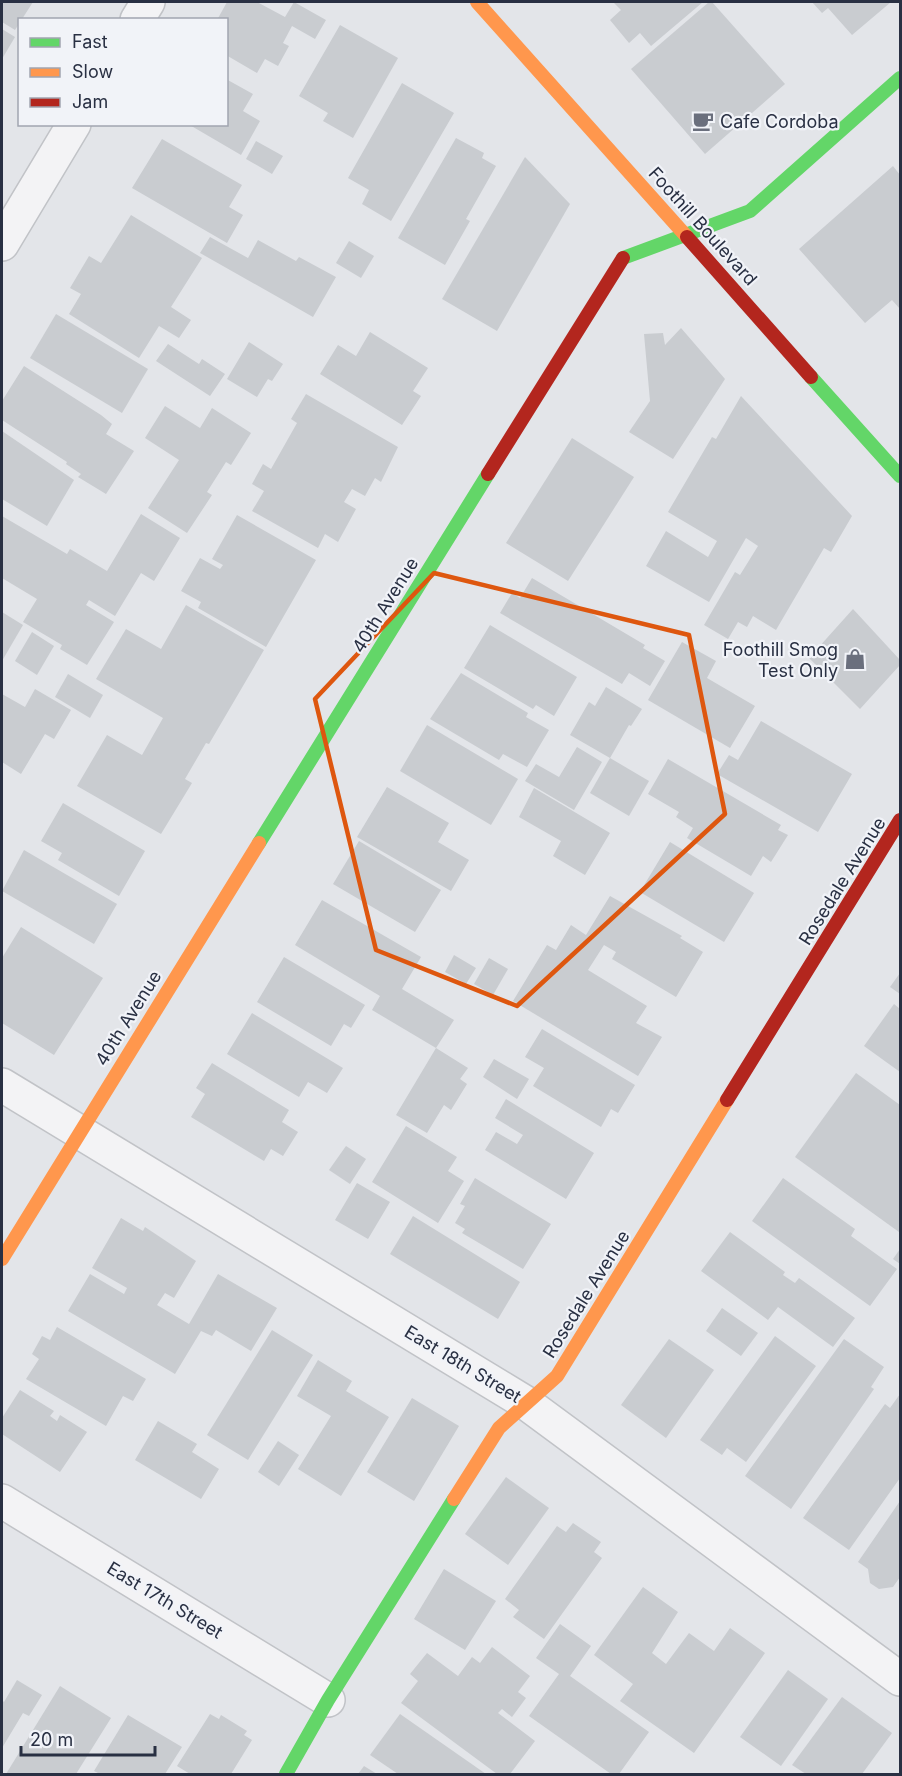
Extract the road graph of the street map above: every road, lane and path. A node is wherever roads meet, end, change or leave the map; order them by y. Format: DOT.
graph roads {
  1 [pos="148,2"];
  2 [pos="477,2"];
  3 [pos="138,18"];
  4 [pos="900,78"];
  5 [pos="73,126"];
  6 [pos="687,235"];
  7 [pos="2,244"];
  8 [pos="900,476"];
  9 [pos="900,820"];
  10 [pos="2,1085"];
  11 [pos="78,1133"];
  12 [pos="2,1259"];
  13 [pos="526,1403"];
  14 [pos="2,1501"];
  15 [pos="900,1679"];
  16 [pos="328,1700"];
  17 [pos="286,1774"];
  1 -- 3 [label="street"];
  2 -- 6 [label="street, Foothill Boulevard"];
  4 -- 6 [label="street, 40th Avenue"];
  5 -- 7 [label="street"];
  6 -- 8 [label="street, Foothill Boulevard"];
  6 -- 11 [label="street, 40th Avenue"];
  9 -- 13 [label="street, Rosedale Avenue"];
  10 -- 11 [label="street, East 18th Street"];
  11 -- 12 [label="street, 40th Avenue"];
  11 -- 13 [label="street, East 18th Street"];
  13 -- 15 [label="street, East 18th Street"];
  13 -- 16 [label="street, Rosedale Avenue"];
  14 -- 16 [label="street, East 17th Street"];
  16 -- 17 [label="street, Rosedale Avenue"];
}
